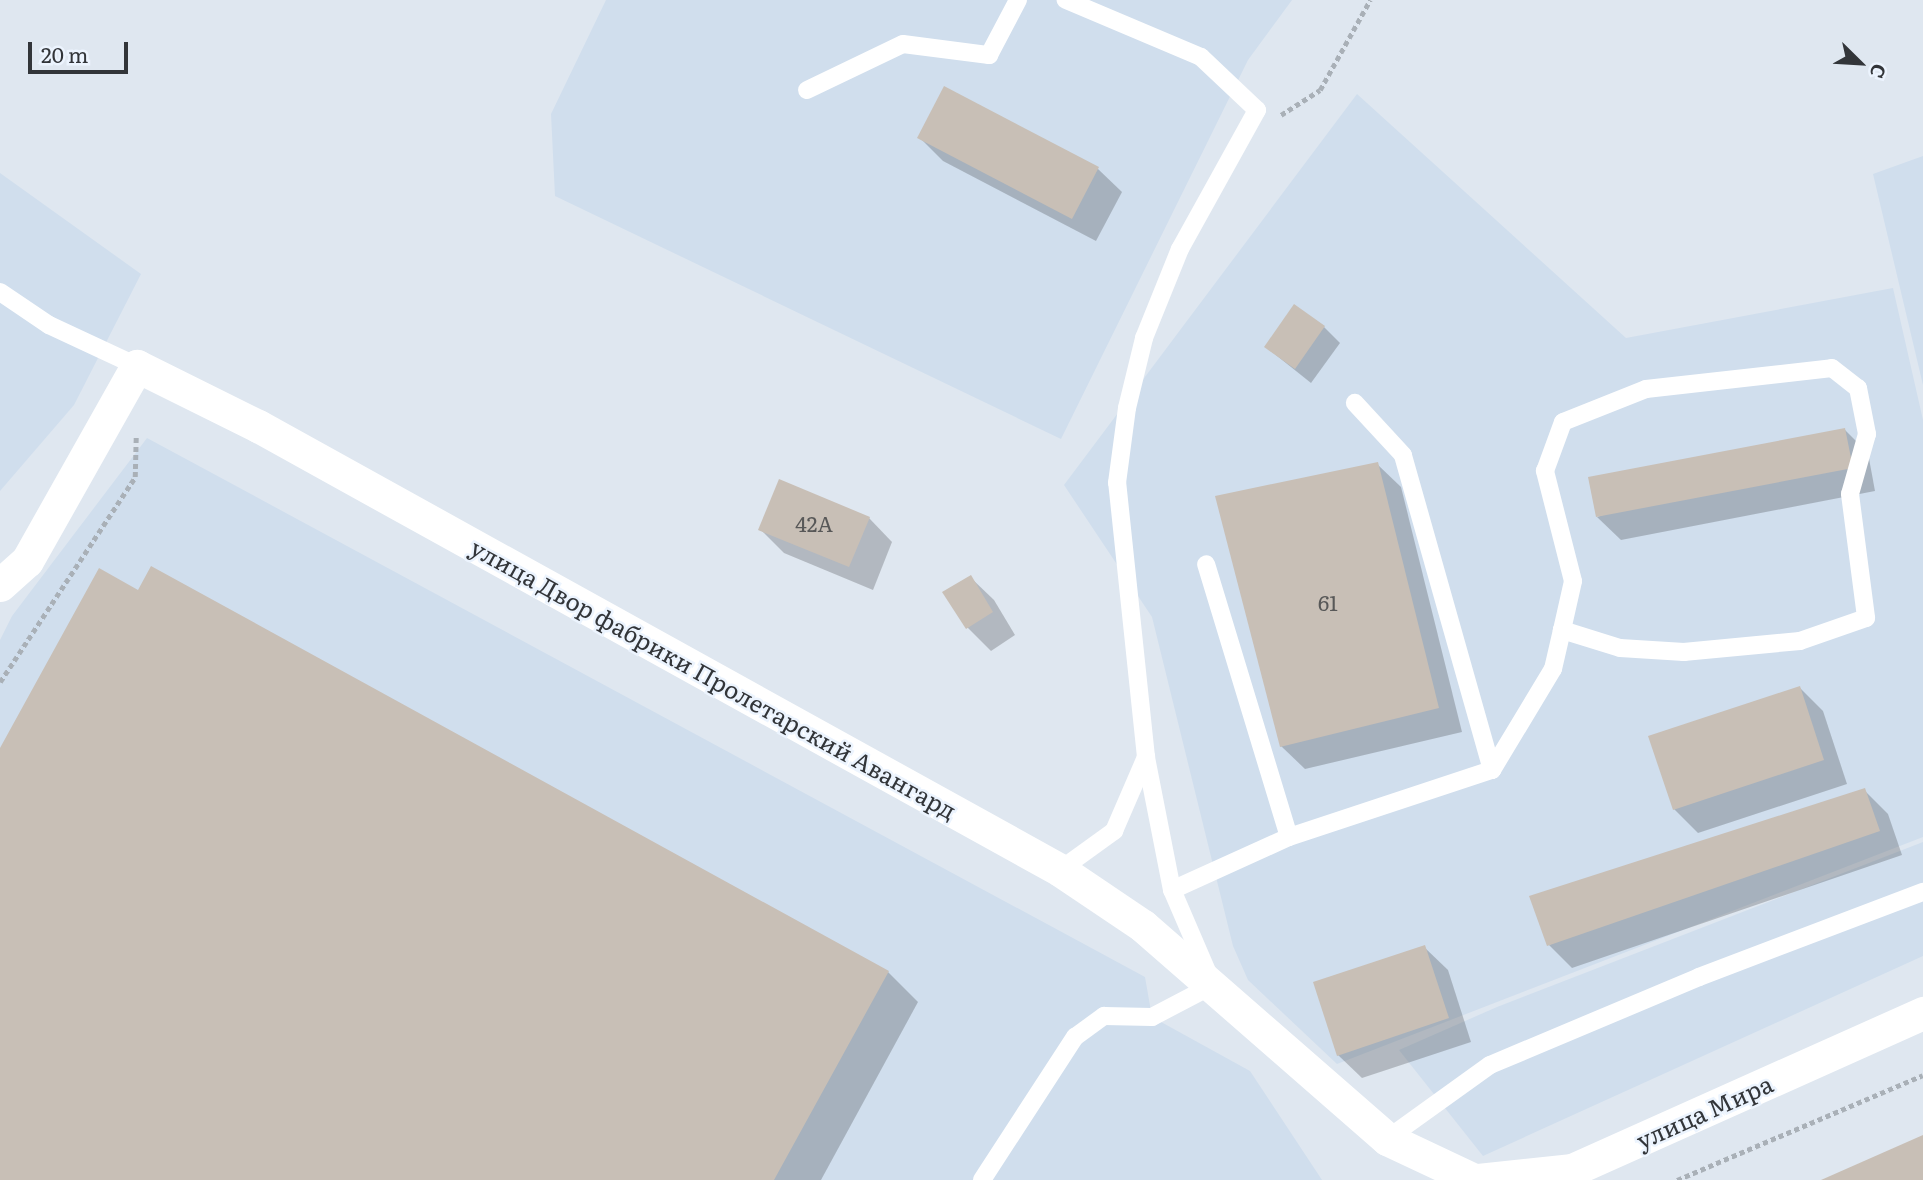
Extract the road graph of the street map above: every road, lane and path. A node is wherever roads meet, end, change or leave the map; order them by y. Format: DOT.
graph roads {
  1 [pos="1018,0"];
  2 [pos="1066,0"];
  3 [pos="1370,0"];
  4 [pos="807,90"];
  5 [pos="1257,110"];
  6 [pos="0,292"];
  7 [pos="137,366"];
  8 [pos="1355,403"];
  9 [pos="136,421"];
  10 [pos="1206,564"];
  11 [pos="0,584"];
  12 [pos="1562,630"];
  13 [pos="0,682"];
  14 [pos="1146,757"];
  15 [pos="1492,770"];
  16 [pos="1289,837"];
  17 [pos="1060,870"];
  18 [pos="1171,890"];
  19 [pos="1923,892"];
  20 [pos="1213,985"];
  21 [pos="1923,1013"];
  22 [pos="1923,1075"];
  23 [pos="1387,1139"];
  24 [pos="982,1180"];
  25 [pos="1476,1180"];
  26 [pos="1677,1180"];
  1 -- 4 [label="lane"];
  2 -- 5 [label="lane"];
  3 -- 5 [label="path"];
  5 -- 14 [label="lane"];
  6 -- 7 [label="lane"];
  7 -- 11 [label="street"];
  7 -- 17 [label="street, улица Двор фабрики Пролетарский Авангард"];
  8 -- 15 [label="lane"];
  9 -- 13 [label="path"];
  10 -- 16 [label="lane"];
  12 -- 12 [label="lane"];
  12 -- 15 [label="lane"];
  14 -- 17 [label="lane"];
  14 -- 18 [label="lane"];
  15 -- 16 [label="lane"];
  16 -- 18 [label="lane"];
  17 -- 20 [label="street, улица Двор фабрики Пролетарский Авангард"];
  18 -- 20 [label="lane"];
  19 -- 23 [label="lane"];
  20 -- 23 [label="street, улица Двор фабрики Пролетарский Авангард"];
  20 -- 24 [label="lane"];
  21 -- 25 [label="street, улица Мира"];
  22 -- 26 [label="path"];
  23 -- 25 [label="street, улица Двор фабрики Пролетарский Авангард"];
}
